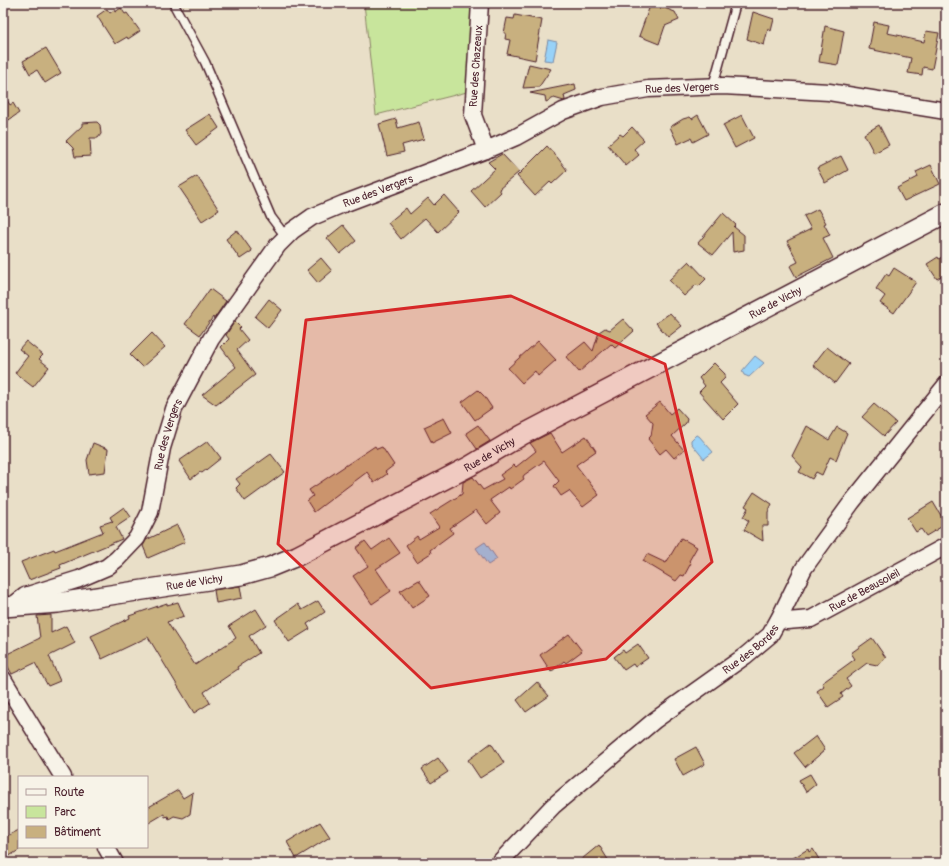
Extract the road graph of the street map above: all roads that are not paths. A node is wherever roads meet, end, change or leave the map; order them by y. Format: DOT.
graph roads {
  1 [pos="173,3"];
  2 [pos="480,3"];
  3 [pos="736,3"];
  4 [pos="713,86"];
  5 [pos="946,111"];
  6 [pos="486,150"];
  7 [pos="946,212"];
  8 [pos="286,237"];
  9 [pos="946,385"];
  10 [pos="946,546"];
  11 [pos="8,606"];
  12 [pos="780,619"];
  13 [pos="3,679"];
  14 [pos="62,776"];
  15 [pos="107,848"];
  16 [pos="115,863"];
  17 [pos="499,863"];
  1 -- 8 [label="lane"];
  2 -- 6 [label="street, Rue des Chazeaux"];
  3 -- 4 [label="lane"];
  4 -- 5 [label="street, Rue des Vergers"];
  4 -- 6 [label="street, Rue des Vergers"];
  6 -- 8 [label="street, Rue des Vergers"];
  7 -- 11 [label="street, Rue de Vichy"];
  8 -- 11 [label="street, Rue des Vergers"];
  9 -- 12 [label="street, Rue des Bordes"];
  10 -- 12 [label="street, Rue de Beausoleil"];
  12 -- 17 [label="street, Rue des Bordes"];
  13 -- 14 [label="street"];
  15 -- 16 [label="street"];
}
